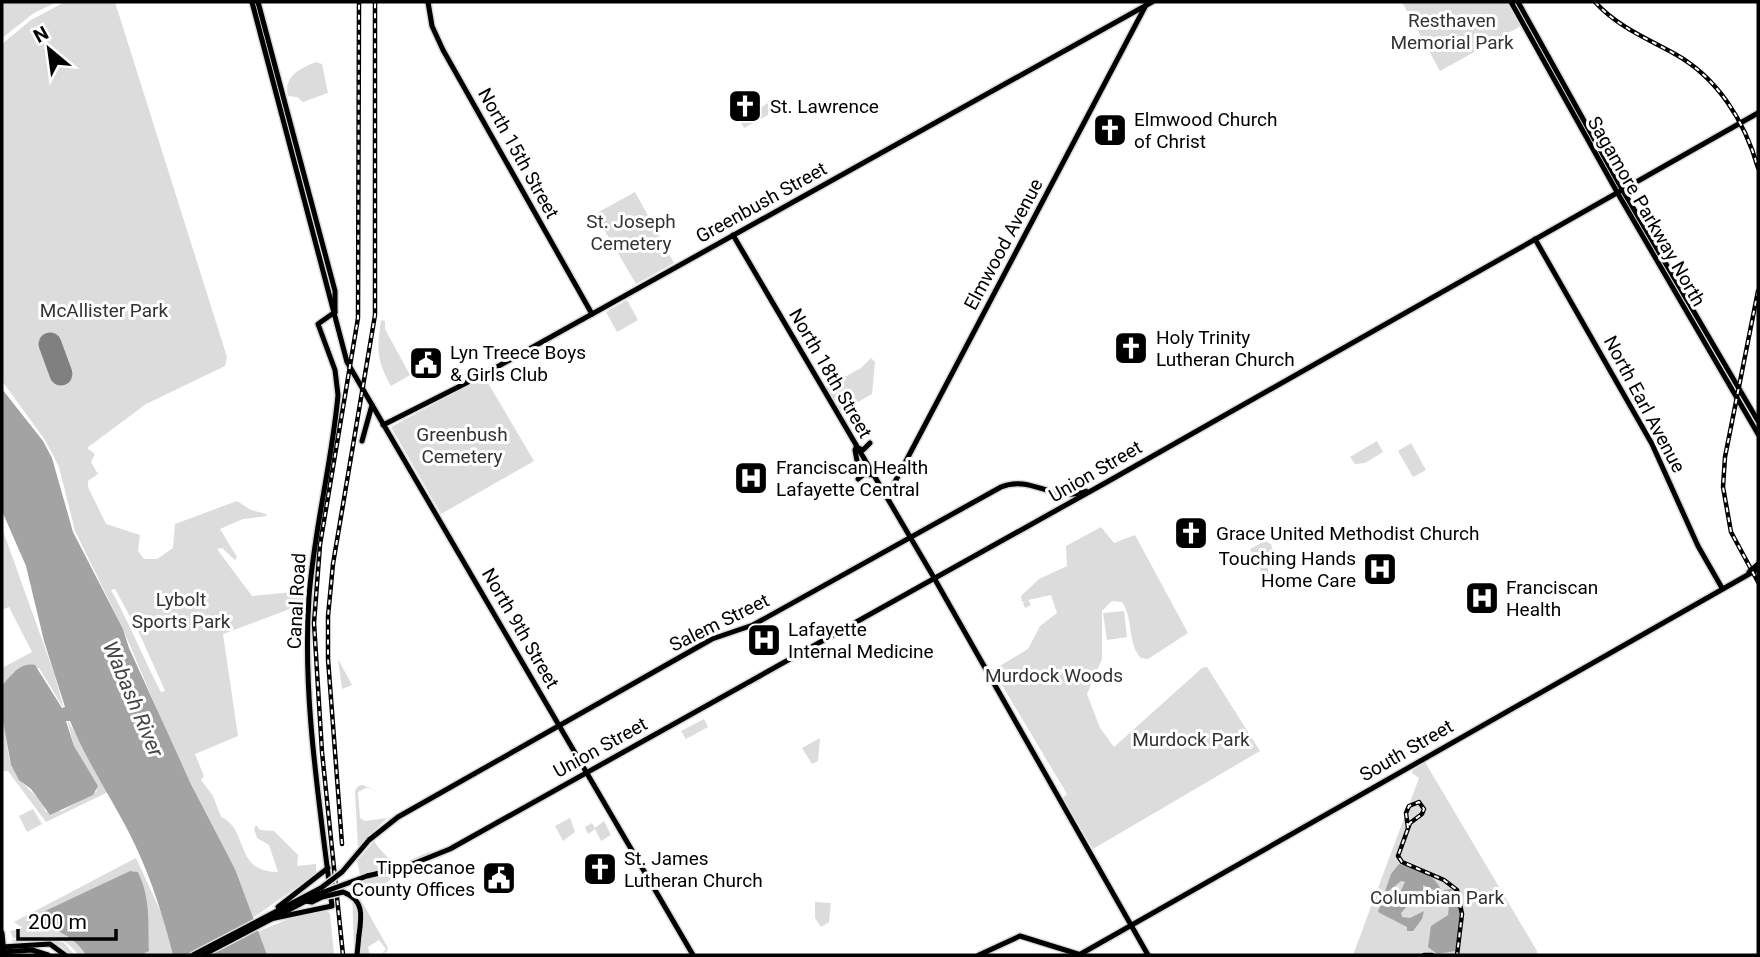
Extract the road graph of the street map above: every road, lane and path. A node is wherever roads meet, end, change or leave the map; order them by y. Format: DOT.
graph roads {
  1 [pos="252,2"];
  2 [pos="258,2"];
  3 [pos="1511,2"];
  4 [pos="1518,2"];
  5 [pos="428,3"];
  6 [pos="1149,3"];
  7 [pos="1758,113"];
  8 [pos="1620,191"];
  9 [pos="733,235"];
  10 [pos="1535,239"];
  11 [pos="335,312"];
  12 [pos="592,314"];
  13 [pos="372,405"];
  14 [pos="1758,421"];
  15 [pos="383,425"];
  16 [pos="1758,434"];
  17 [pos="362,440"];
  18 [pos="870,443"];
  19 [pos="855,445"];
  20 [pos="873,475"];
  21 [pos="1095,489"];
  22 [pos="887,497"];
  23 [pos="911,538"];
  24 [pos="1758,564"];
  25 [pos="1758,569"];
  26 [pos="1749,572"];
  27 [pos="935,579"];
  28 [pos="1722,588"];
  29 [pos="560,726"];
  30 [pos="587,773"];
  31 [pos="328,868"];
  32 [pos="321,892"];
  33 [pos="278,913"];
  34 [pos="269,917"];
  35 [pos="1132,926"];
  36 [pos="2,933"];
  37 [pos="3,950"];
  38 [pos="37,955"];
  39 [pos="48,955"];
  40 [pos="65,955"];
  41 [pos="193,955"];
  42 [pos="202,955"];
  43 [pos="357,955"];
  44 [pos="693,955"];
  45 [pos="979,955"];
  46 [pos="1080,955"];
  47 [pos="1148,955"];
  1 -- 11 [label="main road, North 9th Street"];
  2 -- 11 [label="main road, North 9th Street"];
  3 -- 8 [label="main road, Sagamore Parkway North"];
  4 -- 8 [label="main road, Sagamore Parkway North"];
  5 -- 12 [label="main road, North 15th Street"];
  6 -- 9 [label="main road, Greenbush Street"];
  6 -- 22 [label="main road, Elmwood Avenue"];
  7 -- 8 [label="main road, Union Street"];
  8 -- 10 [label="main road, Union Street"];
  8 -- 14 [label="main road, Sagamore Parkway North"];
  8 -- 16 [label="main road, Sagamore Parkway North"];
  9 -- 12 [label="main road, Greenbush Street"];
  9 -- 19 [label="main road, North 18th Street"];
  10 -- 21 [label="main road, Union Street"];
  10 -- 28 [label="main road, North Earl Avenue"];
  11 -- 13 [label="main road, North 9th Street"];
  11 -- 31 [label="main road, Canal Road"];
  12 -- 15 [label="main road, Greenbush Street"];
  13 -- 15 [label="main road, North 9th Street"];
  13 -- 17 [label="main road"];
  15 -- 29 [label="main road, North 9th Street"];
  18 -- 19 [label="main road"];
  19 -- 20 [label="main road, North 18th Street"];
  19 -- 20 [label="main road"];
  20 -- 22 [label="main road, North 18th Street"];
  21 -- 23 [label="main road, Salem Street"];
  21 -- 27 [label="main road, Union Street"];
  22 -- 23 [label="main road, North 18th Street"];
  23 -- 27 [label="main road, North 18th Street"];
  23 -- 29 [label="main road, Salem Street"];
  24 -- 26 [label="main road, South Street"];
  25 -- 26 [label="main road, South Street"];
  26 -- 28 [label="main road, South Street"];
  27 -- 30 [label="main road, Union Street"];
  27 -- 35 [label="main road, North 18th Street"];
  28 -- 35 [label="main road, South Street"];
  29 -- 30 [label="main road, North 9th Street"];
  29 -- 32 [label="main road, Salem Street, bridge"];
  30 -- 32 [label="main road, Union Street, bridge"];
  30 -- 44 [label="main road, North 9th Street"];
  31 -- 33 [label="main road"];
  31 -- 33 [label="main road, Canal Road"];
  32 -- 33 [label="main road"];
  32 -- 33 [label="main road"];
  32 -- 43 [label="main road, bridge"];
  33 -- 34 [label="main road"];
  33 -- 34 [label="main road"];
  34 -- 41 [label="main road"];
  34 -- 42 [label="main road"];
  35 -- 46 [label="main road, South Street"];
  35 -- 47 [label="main road, North 18th Street"];
  36 -- 37 [label="main road"];
  37 -- 39 [label="main road"];
  37 -- 40 [label="main road"];
  38 -- 39 [label="main road"];
  45 -- 46 [label="main road"];
}
